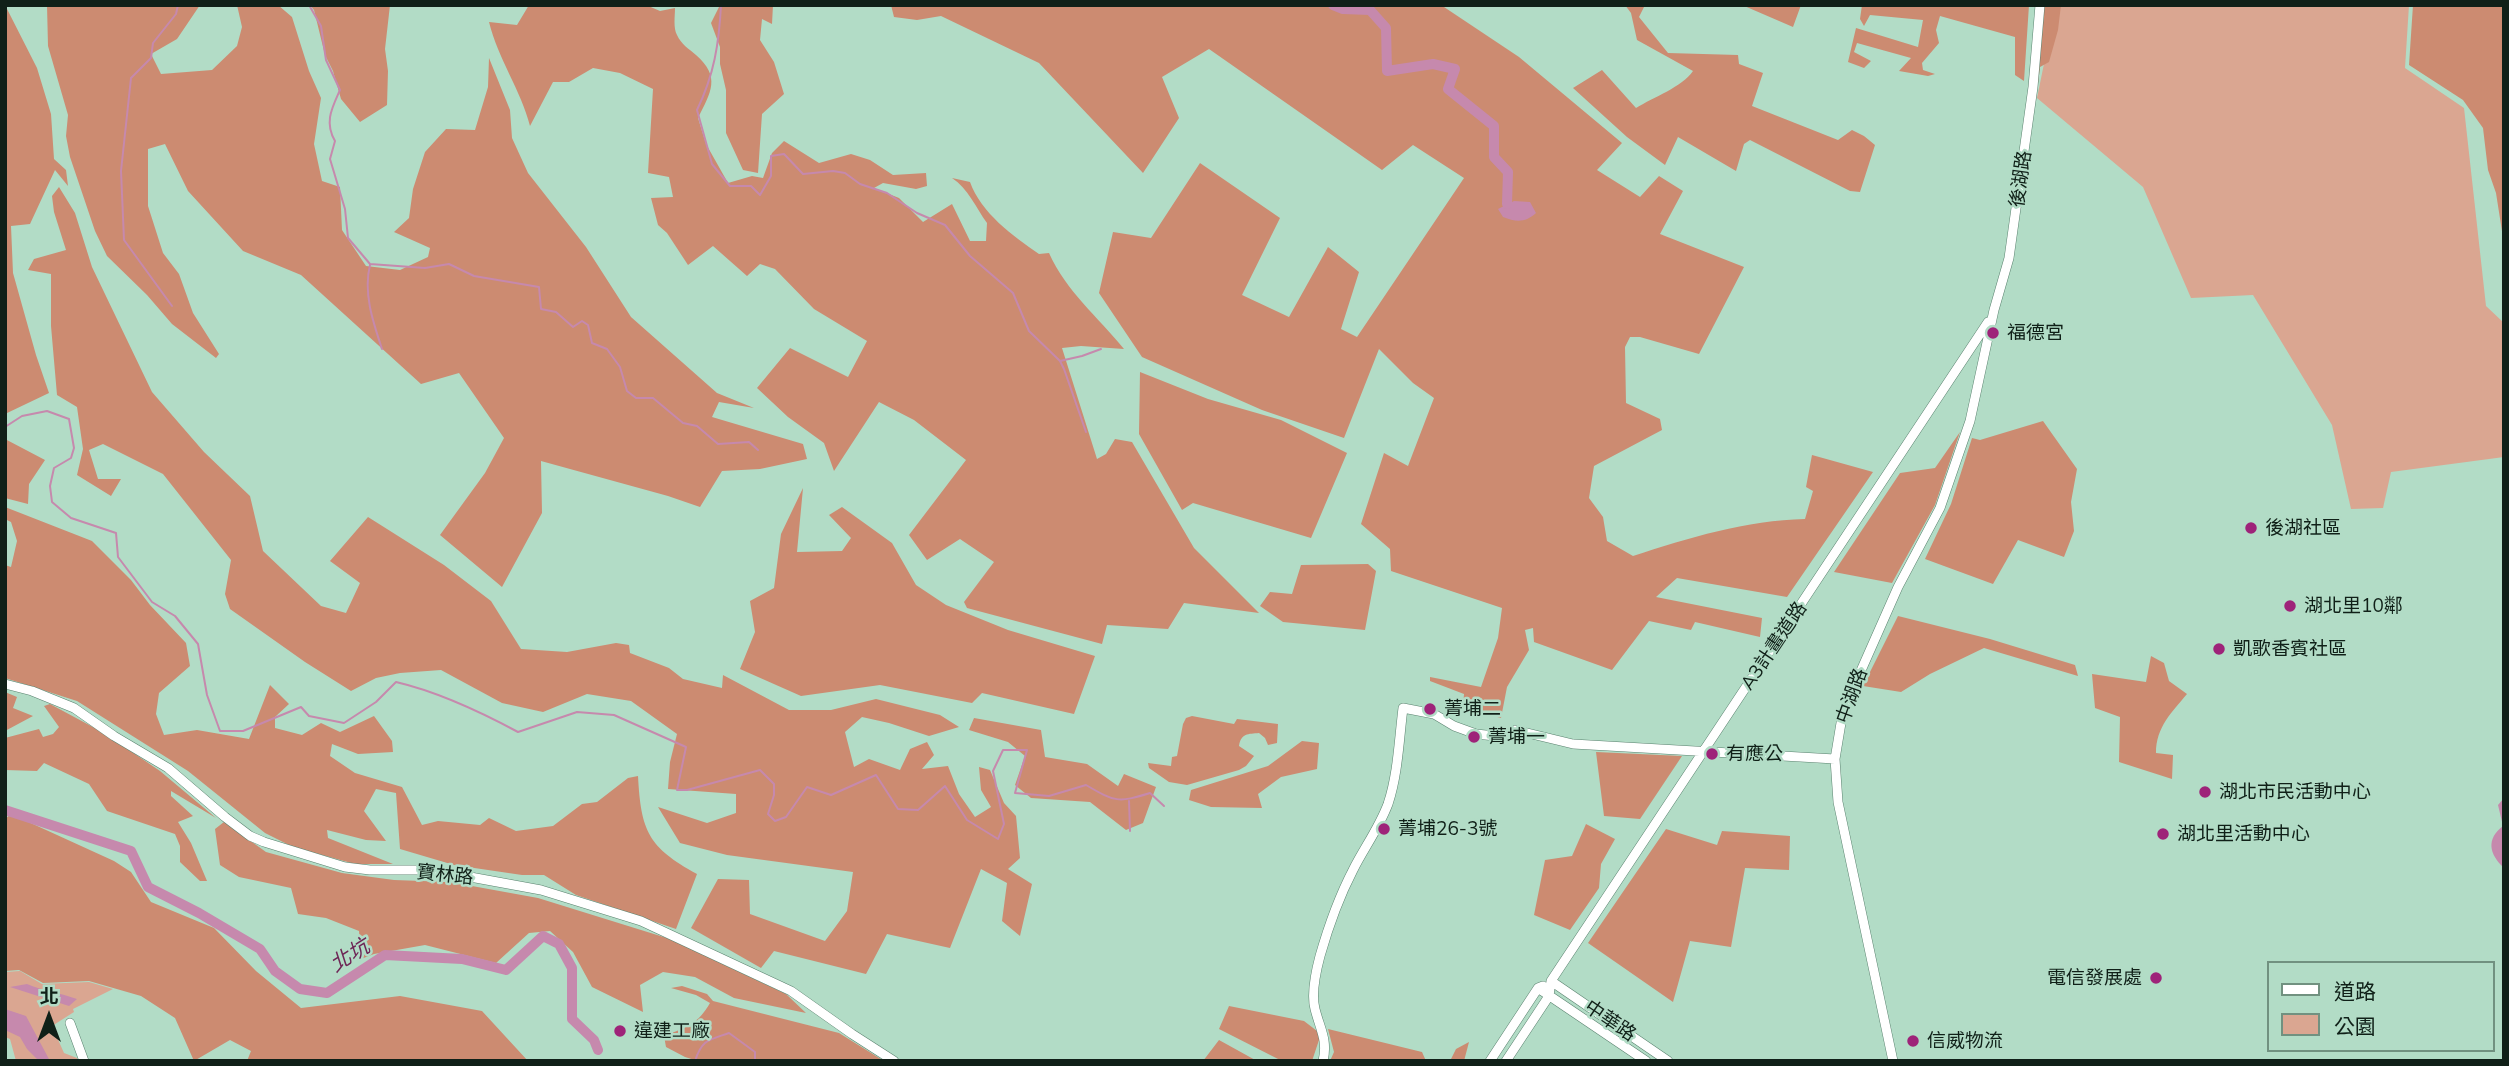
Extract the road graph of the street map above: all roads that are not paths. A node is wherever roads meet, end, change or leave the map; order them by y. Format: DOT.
graph roads {
  1 [pos="2040,5"];
  2 [pos="1994,310"];
  3 [pos="1985,349"];
  4 [pos="5,684"];
  5 [pos="1704,751"];
  6 [pos="1835,759"];
  7 [pos="1551,981"];
  8 [pos="1538,988"];
  9 [pos="1549,996"];
  10 [pos="70,1023"];
  11 [pos="84,1061"];
  12 [pos="894,1061"];
  13 [pos="1323,1061"];
  14 [pos="1490,1061"];
  15 [pos="1506,1061"];
  16 [pos="1646,1061"];
  17 [pos="1668,1061"];
  18 [pos="1893,1061"];
  1 -- 2 [label="street, 後湖路"];
  2 -- 3 [label="street, 後湖路"];
  2 -- 5 [label="street, A3計畫道路"];
  3 -- 6 [label="street, 中湖路"];
  4 -- 12 [label="street, 寶林路"];
  5 -- 6 [label="street"];
  5 -- 7 [label="street, A3計畫道路"];
  5 -- 13 [label="street"];
  6 -- 18 [label="street, 中湖路"];
  7 -- 8 [label="street"];
  7 -- 9 [label="street"];
  7 -- 17 [label="street, 中華路"];
  8 -- 9 [label="street, 中華路"];
  8 -- 14 [label="street"];
  9 -- 15 [label="street"];
  9 -- 16 [label="street, 中華路"];
  10 -- 11 [label="street"];
}
